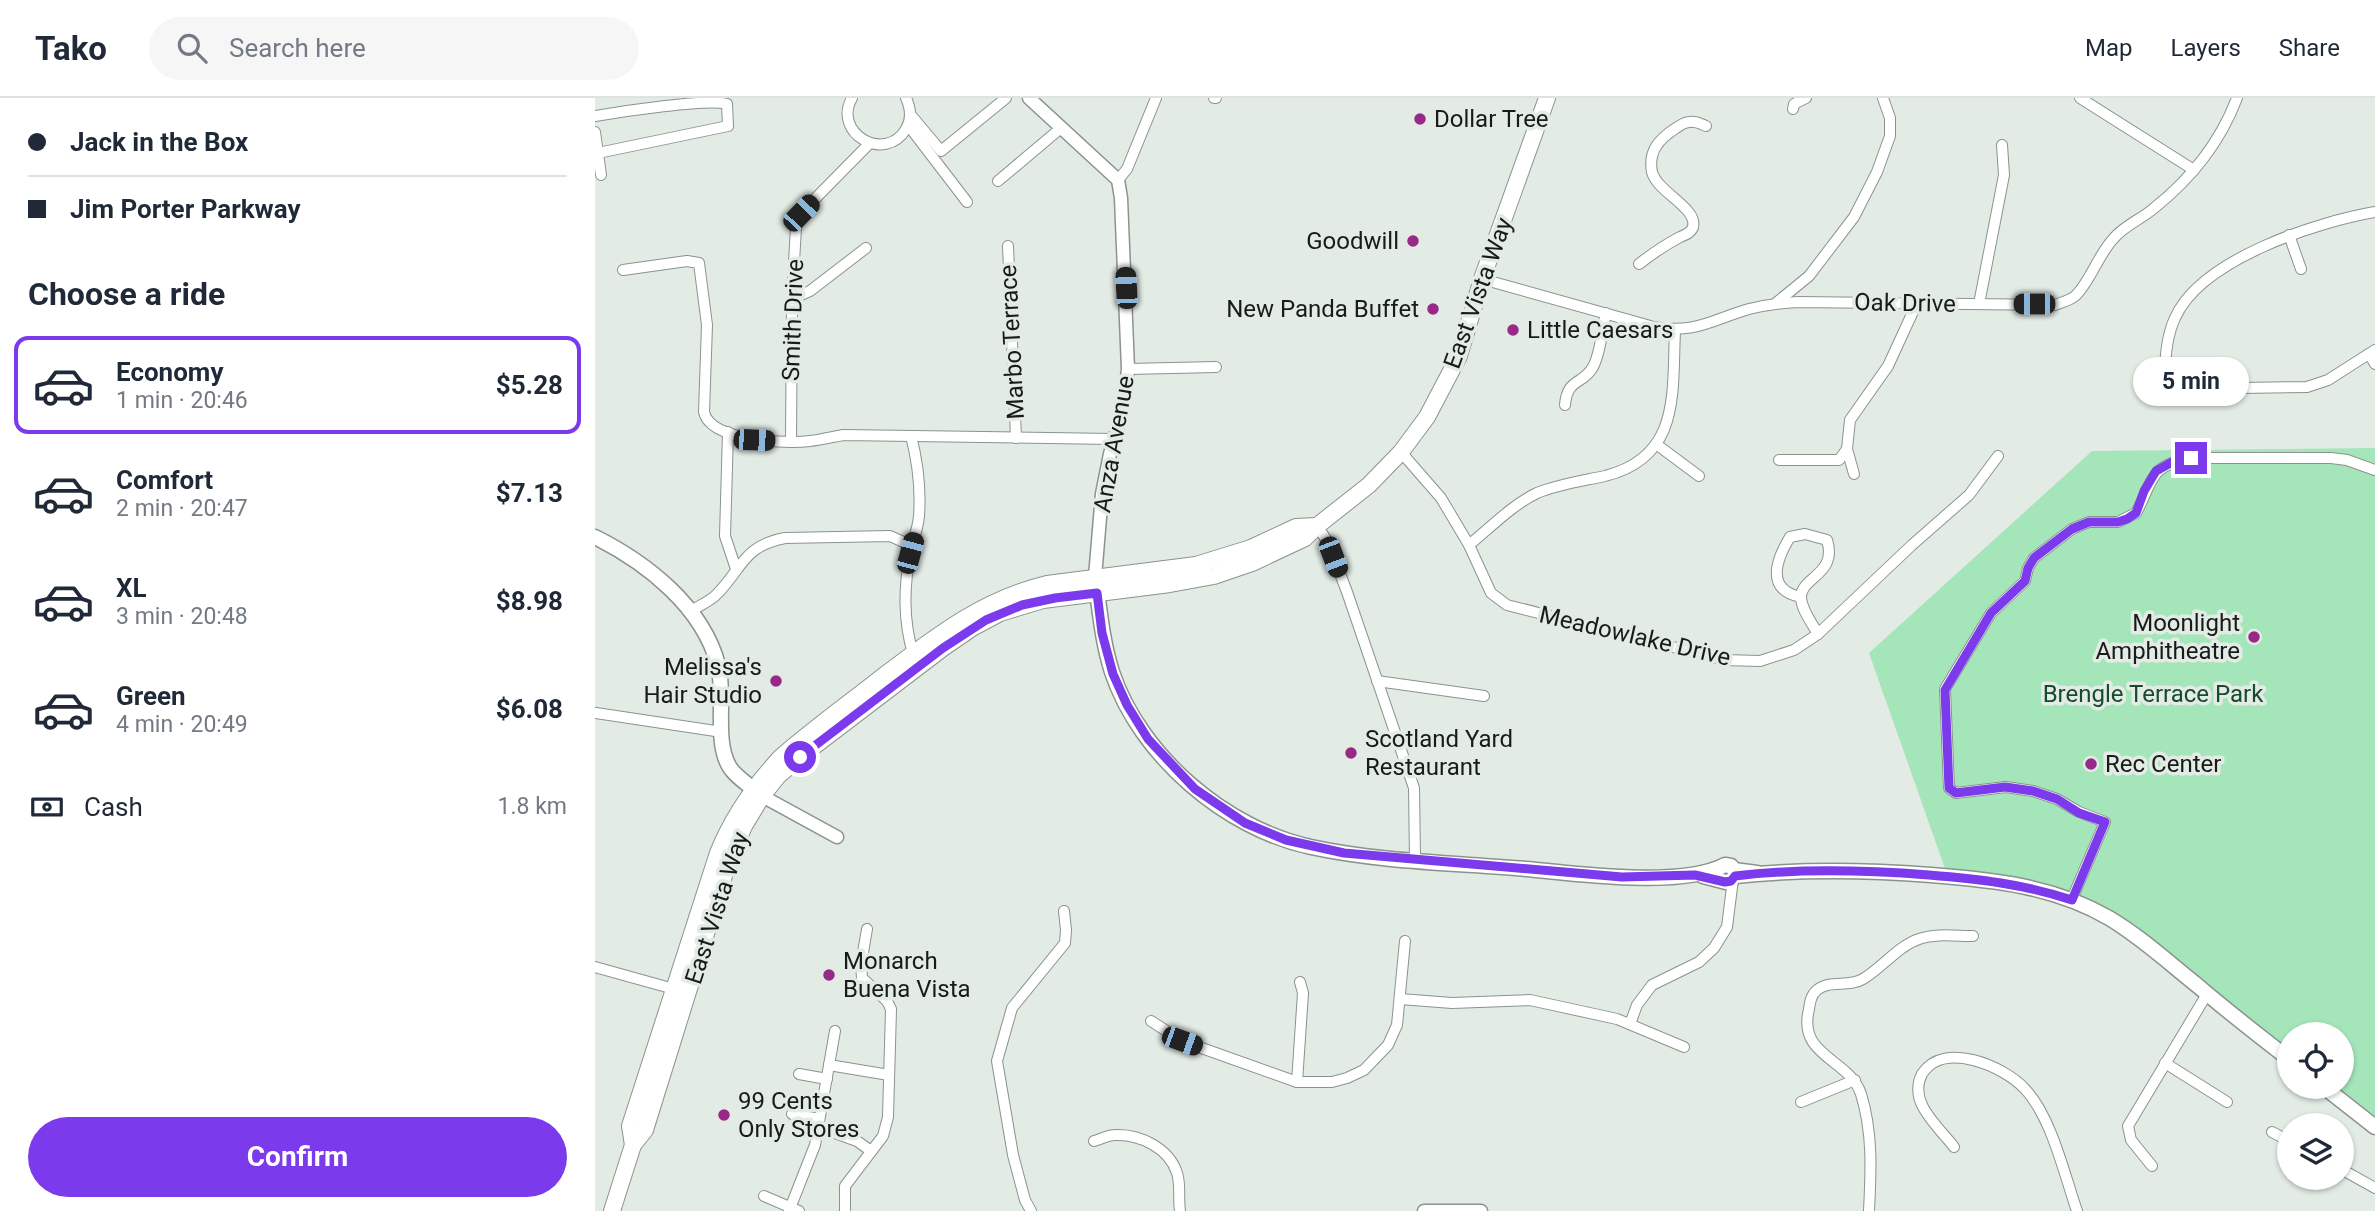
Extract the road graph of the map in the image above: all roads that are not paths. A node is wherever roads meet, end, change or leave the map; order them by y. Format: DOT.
graph roads {
  1 [pos="852,98"];
  2 [pos="906,98"];
  3 [pos="1006,98"];
  4 [pos="1029,98"];
  5 [pos="1156,98"];
  6 [pos="1547,98"];
  7 [pos="1806,98"];
  8 [pos="1883,98"];
  9 [pos="2080,98"];
  10 [pos="2237,98"];
  11 [pos="1793,109"];
  12 [pos="595,116"];
  13 [pos="909,120"];
  14 [pos="1706,126"];
  15 [pos="1061,128"];
  16 [pos="595,132"];
  17 [pos="869,144"];
  18 [pos="2002,145"];
  19 [pos="598,153"];
  20 [pos="2195,170"];
  21 [pos="601,175"];
  22 [pos="1118,180"];
  23 [pos="998,181"];
  24 [pos="967,202"];
  25 [pos="2375,212"];
  26 [pos="2288,235"];
  27 [pos="1008,246"];
  28 [pos="866,248"];
  29 [pos="1639,264"];
  30 [pos="2301,269"];
  31 [pos="623,270"];
  32 [pos="1482,279"];
  33 [pos="792,299"];
  34 [pos="1917,303"];
  35 [pos="1775,304"];
  36 [pos="1979,304"];
  37 [pos="1606,313"];
  38 [pos="1675,331"];
  39 [pos="2372,352"];
  40 [pos="2375,364"];
  41 [pos="1216,367"];
  42 [pos="1128,369"];
  43 [pos="1565,405"];
  44 [pos="728,432"];
  45 [pos="911,436"];
  46 [pos="1016,438"];
  47 [pos="1114,439"];
  48 [pos="790,441"];
  49 [pos="1656,444"];
  50 [pos="1847,449"];
  51 [pos="1401,452"];
  52 [pos="1998,456"];
  53 [pos="1779,460"];
  54 [pos="2375,470"];
  55 [pos="1854,474"];
  56 [pos="1699,476"];
  57 [pos="1317,526"];
  58 [pos="595,537"];
  59 [pos="1469,545"];
  60 [pos="910,553"];
  61 [pos="736,569"];
  62 [pos="1096,585"];
  63 [pos="1801,597"];
  64 [pos="691,611"];
  65 [pos="941,632"];
  66 [pos="1818,634"];
  67 [pos="913,654"];
  68 [pos="1377,681"];
  69 [pos="897,684"];
  70 [pos="1484,696"];
  71 [pos="596,713"];
  72 [pos="722,732"];
  73 [pos="758,792"];
  74 [pos="837,837"];
  75 [pos="1415,859"];
  76 [pos="1727,876"];
  77 [pos="2072,900"];
  78 [pos="1063,911"];
  79 [pos="867,929"];
  80 [pos="1973,936"];
  81 [pos="1405,941"];
  82 [pos="595,967"];
  83 [pos="1300,982"];
  84 [pos="681,992"];
  85 [pos="2207,994"];
  86 [pos="1400,999"];
  87 [pos="1151,1021"];
  88 [pos="1630,1024"];
  89 [pos="835,1031"];
  90 [pos="1684,1047"];
  91 [pos="2277,1049"];
  92 [pos="2165,1063"];
  93 [pos="829,1065"];
  94 [pos="799,1074"];
  95 [pos="889,1075"];
  96 [pos="827,1079"];
  97 [pos="1855,1080"];
  98 [pos="1297,1082"];
  99 [pos="2339,1099"];
  100 [pos="1801,1102"];
  101 [pos="2227,1102"];
  102 [pos="792,1114"];
  103 [pos="819,1123"];
  104 [pos="2375,1127"];
  105 [pos="2272,1132"];
  106 [pos="2277,1135"];
  107 [pos="1094,1141"];
  108 [pos="1954,1147"];
  109 [pos="871,1151"];
  110 [pos="2152,1166"];
  111 [pos="2354,1176"];
  112 [pos="2375,1188"];
  113 [pos="764,1196"];
  114 [pos="793,1210"];
  115 [pos="612,1211"];
  116 [pos="845,1211"];
  117 [pos="1031,1211"];
  118 [pos="1180,1211"];
  119 [pos="1424,1211"];
  120 [pos="1481,1211"];
  121 [pos="1869,1211"];
  122 [pos="2077,1211"];
  1 -- 17 [label="street"];
  2 -- 13 [label="street"];
  3 -- 13 [label="street"];
  4 -- 15 [label="street"];
  5 -- 22 [label="street"];
  6 -- 32 [label="main road, East Vista Way"];
  7 -- 11 [label="street"];
  8 -- 35 [label="street"];
  9 -- 20 [label="street"];
  10 -- 20 [label="street, Oak Drive"];
  12 -- 19 [label="street"];
  13 -- 17 [label="street"];
  13 -- 24 [label="street"];
  14 -- 29 [label="street"];
  15 -- 22 [label="street"];
  15 -- 23 [label="street"];
  16 -- 19 [label="street"];
  17 -- 33 [label="street, Smith Drive"];
  18 -- 36 [label="street"];
  19 -- 21 [label="street"];
  20 -- 36 [label="street, Oak Drive"];
  22 -- 42 [label="street, Anza Avenue"];
  25 -- 26 [label="street"];
  26 -- 30 [label="street"];
  26 -- 39 [label="street"];
  27 -- 46 [label="street, Marbo Terrace"];
  28 -- 33 [label="street"];
  31 -- 44 [label="street"];
  32 -- 37 [label="street, Oak Drive"];
  32 -- 51 [label="main road, East Vista Way"];
  33 -- 48 [label="street, Smith Drive"];
  34 -- 35 [label="street, Oak Drive"];
  34 -- 36 [label="street, Oak Drive"];
  34 -- 50 [label="street"];
  35 -- 38 [label="street, Oak Drive"];
  37 -- 38 [label="street, Oak Drive"];
  37 -- 43 [label="street"];
  38 -- 49 [label="street"];
  39 -- 40 [label="street"];
  41 -- 42 [label="street"];
  42 -- 47 [label="street, Anza Avenue"];
  44 -- 48 [label="street"];
  44 -- 61 [label="street"];
  45 -- 46 [label="street"];
  45 -- 48 [label="street"];
  45 -- 60 [label="street"];
  46 -- 47 [label="street"];
  47 -- 62 [label="street, Anza Avenue"];
  49 -- 56 [label="street"];
  49 -- 59 [label="street"];
  50 -- 53 [label="street"];
  50 -- 55 [label="street"];
  51 -- 57 [label="main road, East Vista Way"];
  51 -- 59 [label="street, Meadowlake Drive"];
  52 -- 66 [label="street, Meadowlake Drive"];
  54 -- 77 [label="street"];
  57 -- 62 [label="main road, East Vista Way"];
  57 -- 68 [label="street"];
  58 -- 64 [label="main road"];
  59 -- 66 [label="street, Meadowlake Drive"];
  60 -- 61 [label="street"];
  60 -- 67 [label="street"];
  61 -- 64 [label="street"];
  62 -- 65 [label="main road, East Vista Way"];
  62 -- 69 [label="main road, East Vista Way"];
  62 -- 75 [label="main road"];
  63 -- 63 [label="street"];
  63 -- 66 [label="street"];
  64 -- 72 [label="main road"];
  65 -- 67 [label="main road, East Vista Way"];
  65 -- 69 [label="main road"];
  67 -- 73 [label="main road, East Vista Way"];
  68 -- 70 [label="street"];
  68 -- 75 [label="street"];
  69 -- 73 [label="main road, East Vista Way"];
  71 -- 72 [label="street"];
  72 -- 73 [label="main road"];
  73 -- 74 [label="street"];
  73 -- 84 [label="main road, East Vista Way"];
  73 -- 84 [label="main road, East Vista Way"];
  75 -- 76 [label="main road"];
  76 -- 77 [label="main road"];
  76 -- 88 [label="street"];
  77 -- 85 [label="main road"];
  78 -- 117 [label="street"];
  79 -- 95 [label="street"];
  80 -- 97 [label="street"];
  81 -- 86 [label="street"];
  82 -- 84 [label="street"];
  83 -- 98 [label="street"];
  84 -- 115 [label="main road, East Vista Way"];
  85 -- 91 [label="main road"];
  85 -- 92 [label="street"];
  86 -- 88 [label="street"];
  86 -- 98 [label="street"];
  87 -- 98 [label="street"];
  88 -- 90 [label="street"];
  89 -- 93 [label="street"];
  92 -- 101 [label="street"];
  92 -- 110 [label="street"];
  93 -- 95 [label="street"];
  93 -- 96 [label="street"];
  94 -- 96 [label="street"];
  95 -- 109 [label="street"];
  96 -- 103 [label="street"];
  97 -- 100 [label="street"];
  97 -- 121 [label="street"];
  99 -- 104 [label="main road"];
  102 -- 103 [label="street"];
  103 -- 109 [label="street"];
  103 -- 114 [label="street"];
  105 -- 106 [label="street"];
  107 -- 118 [label="street"];
  108 -- 122 [label="street"];
  109 -- 116 [label="street"];
  111 -- 112 [label="street"];
  113 -- 114 [label="street"];
  119 -- 120 [label="street"];
}
